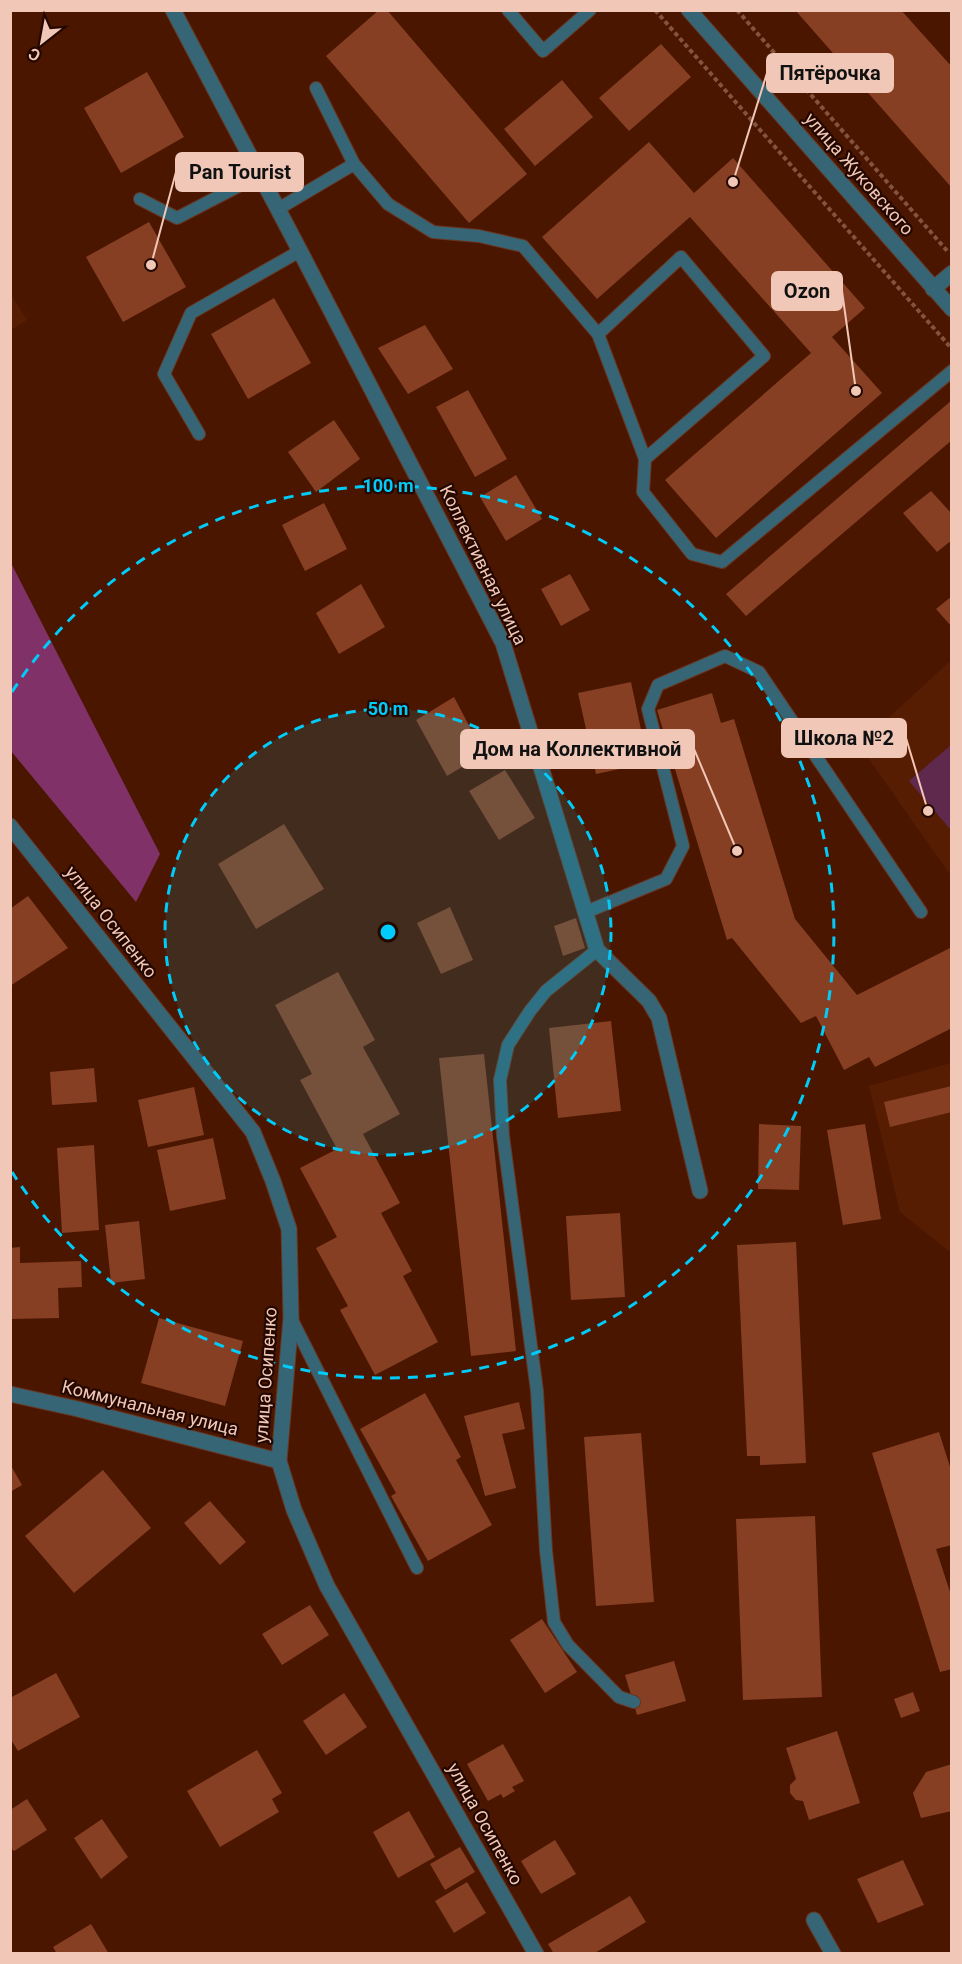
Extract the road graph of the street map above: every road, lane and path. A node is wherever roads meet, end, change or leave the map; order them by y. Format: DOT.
graph roads {
  1 [pos="173,10"];
  2 [pos="508,10"];
  3 [pos="590,10"];
  4 [pos="655,10"];
  5 [pos="737,10"];
  6 [pos="692,11"];
  7 [pos="316,88"];
  8 [pos="354,164"];
  9 [pos="260,175"];
  10 [pos="140,199"];
  11 [pos="278,209"];
  12 [pos="300,251"];
  13 [pos="951,256"];
  14 [pos="951,273"];
  15 [pos="933,289"];
  16 [pos="951,309"];
  17 [pos="598,334"];
  18 [pos="951,349"];
  19 [pos="951,371"];
  20 [pos="199,434"];
  21 [pos="645,459"];
  22 [pos="10,826"];
  23 [pos="586,912"];
  24 [pos="921,912"];
  25 [pos="597,950"];
  26 [pos="700,1191"];
  27 [pos="291,1318"];
  28 [pos="10,1394"];
  29 [pos="279,1461"];
  30 [pos="417,1568"];
  31 [pos="634,1702"];
  32 [pos="814,1920"];
  33 [pos="536,1953"];
  34 [pos="833,1953"];
  1 -- 9 [label="street, Коллективная улица"];
  2 -- 3 [label="lane"];
  4 -- 18 [label="path"];
  5 -- 13 [label="path"];
  6 -- 15 [label="street, улица Жуковского"];
  7 -- 8 [label="lane"];
  8 -- 11 [label="lane"];
  8 -- 17 [label="lane"];
  9 -- 10 [label="lane"];
  9 -- 11 [label="street, Коллективная улица"];
  11 -- 12 [label="street, Коллективная улица"];
  12 -- 20 [label="lane"];
  12 -- 23 [label="street, Коллективная улица"];
  14 -- 15 [label="street"];
  15 -- 16 [label="street, улица Жуковского"];
  17 -- 21 [label="lane"];
  17 -- 21 [label="lane"];
  19 -- 21 [label="lane"];
  22 -- 27 [label="street, улица Осипенко"];
  23 -- 24 [label="lane"];
  23 -- 25 [label="street, Коллективная улица"];
  25 -- 26 [label="street, Коллективная улица"];
  25 -- 31 [label="lane"];
  27 -- 29 [label="street, улица Осипенко"];
  27 -- 30 [label="lane"];
  28 -- 29 [label="street, Коммунальная улица"];
  29 -- 33 [label="street, улица Осипенко"];
  32 -- 34 [label="street"];
}
